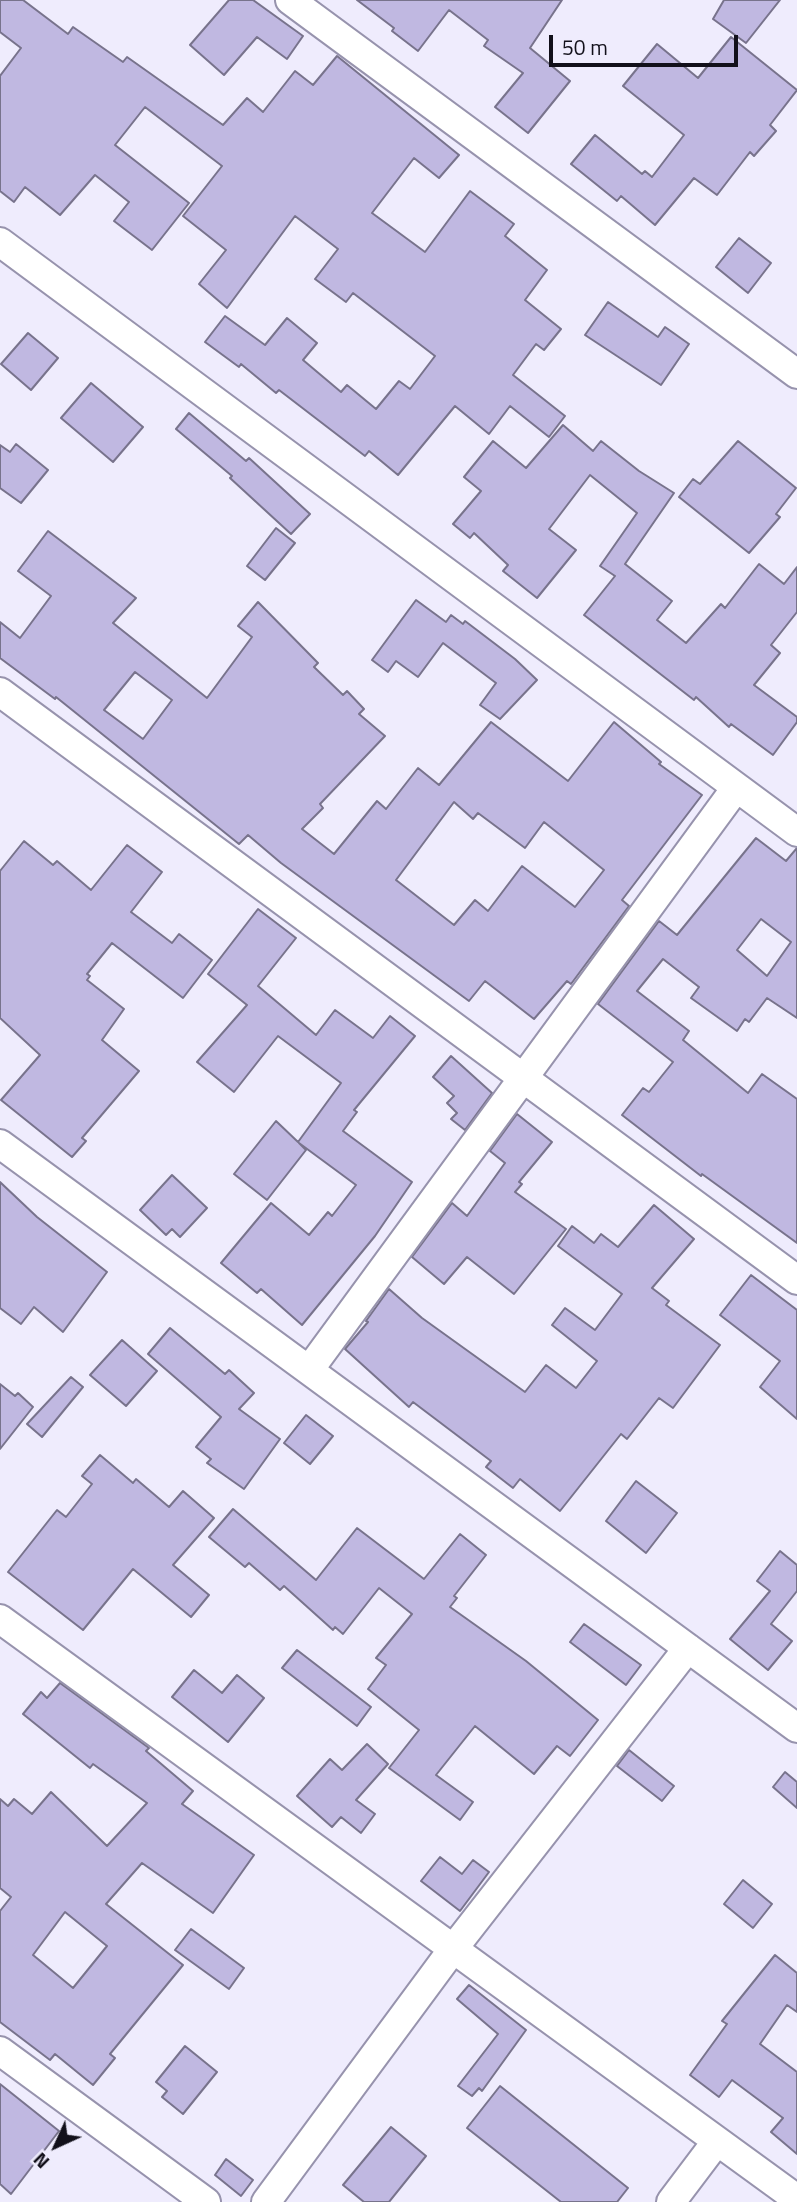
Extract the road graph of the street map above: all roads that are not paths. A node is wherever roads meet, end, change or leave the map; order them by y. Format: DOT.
graph roads {
  1 [pos="290,0"];
  2 [pos="0,242"];
  3 [pos="797,374"];
  4 [pos="0,692"];
  5 [pos="736,788"];
  6 [pos="797,832"];
  7 [pos="523,1078"];
  8 [pos="0,1144"];
  9 [pos="797,1280"];
  10 [pos="309,1370"];
  11 [pos="0,1619"];
  12 [pos="688,1648"];
  13 [pos="797,1728"];
  14 [pos="453,1949"];
  15 [pos="0,2051"];
  16 [pos="717,2141"];
  17 [pos="797,2199"];
  18 [pos="206,2202"];
  19 [pos="266,2202"];
  20 [pos="671,2202"];
  1 -- 3 [label="street"];
  2 -- 5 [label="street"];
  4 -- 7 [label="street"];
  5 -- 6 [label="street"];
  5 -- 7 [label="street"];
  7 -- 9 [label="street"];
  7 -- 10 [label="street"];
  8 -- 10 [label="street"];
  10 -- 12 [label="street"];
  11 -- 14 [label="street"];
  12 -- 13 [label="street"];
  12 -- 14 [label="street"];
  14 -- 16 [label="street"];
  14 -- 19 [label="street"];
  15 -- 18 [label="street"];
  16 -- 17 [label="street"];
  16 -- 20 [label="street"];
}
